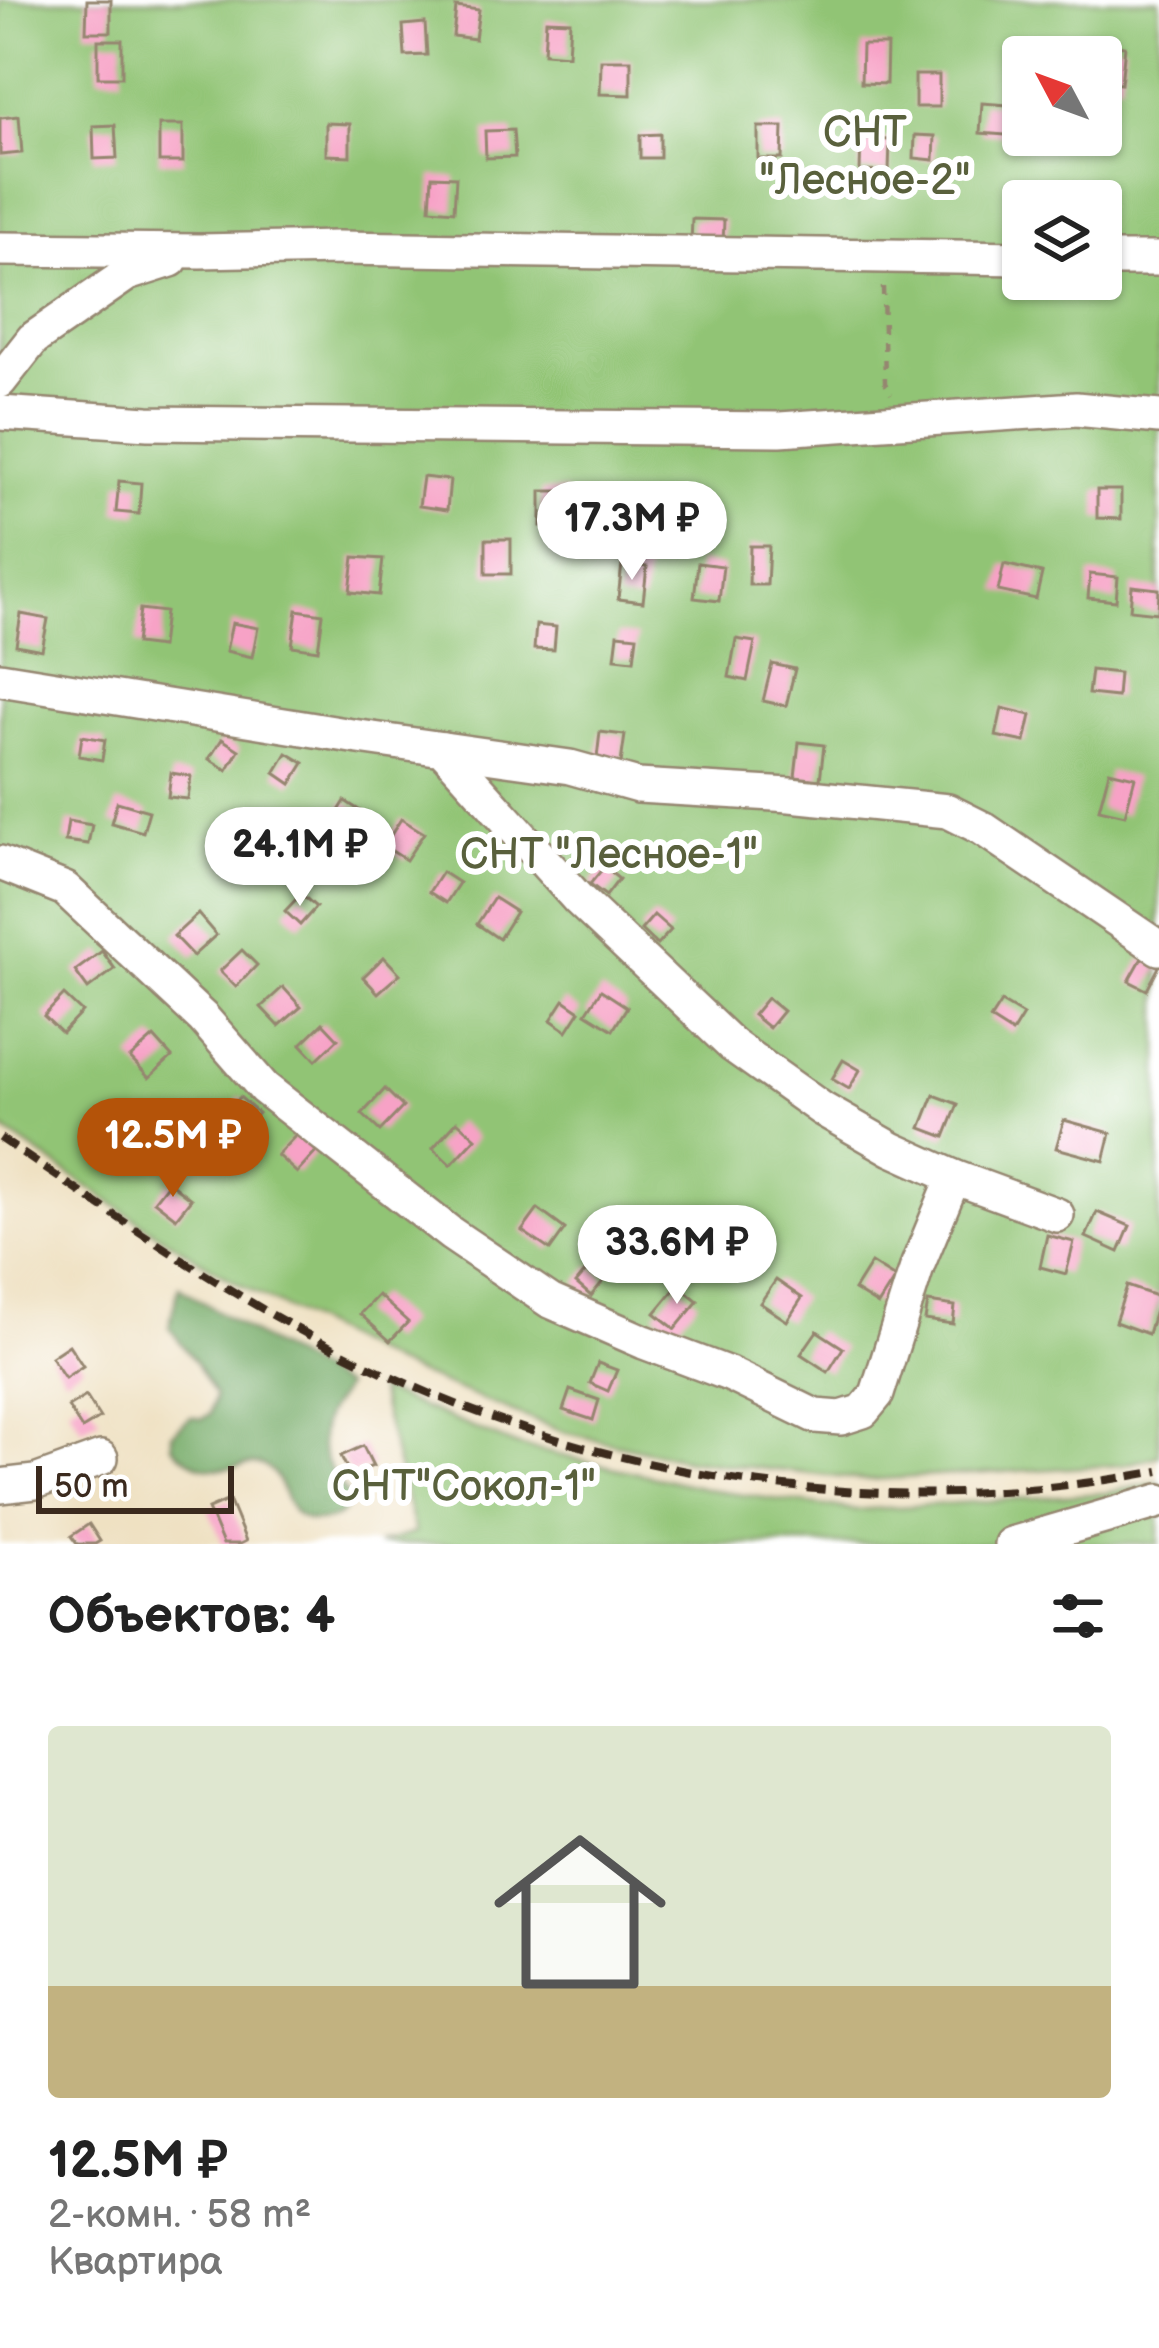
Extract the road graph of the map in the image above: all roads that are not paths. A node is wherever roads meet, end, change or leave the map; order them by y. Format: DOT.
graph roads {
  1 [pos="0,249"];
  2 [pos="200,251"];
  3 [pos="1002,258"];
  4 [pos="1122,259"];
  5 [pos="1159,259"];
  6 [pos="0,381"];
  7 [pos="0,413"];
  8 [pos="1159,417"];
  9 [pos="0,679"];
  10 [pos="443,749"];
  11 [pos="0,863"];
  12 [pos="1159,947"];
  13 [pos="953,1177"];
  14 [pos="1058,1215"];
  15 [pos="100,1458"];
  16 [pos="0,1486"];
  17 [pos="1159,1501"];
  18 [pos="1011,1544"];
  1 -- 2 [label="street"];
  2 -- 3 [label="street"];
  2 -- 6 [label="street"];
  4 -- 5 [label="street"];
  7 -- 8 [label="street"];
  9 -- 10 [label="street"];
  10 -- 12 [label="street"];
  10 -- 13 [label="street"];
  11 -- 13 [label="street"];
  13 -- 14 [label="street"];
  15 -- 16 [label="street"];
  17 -- 18 [label="street"];
}
